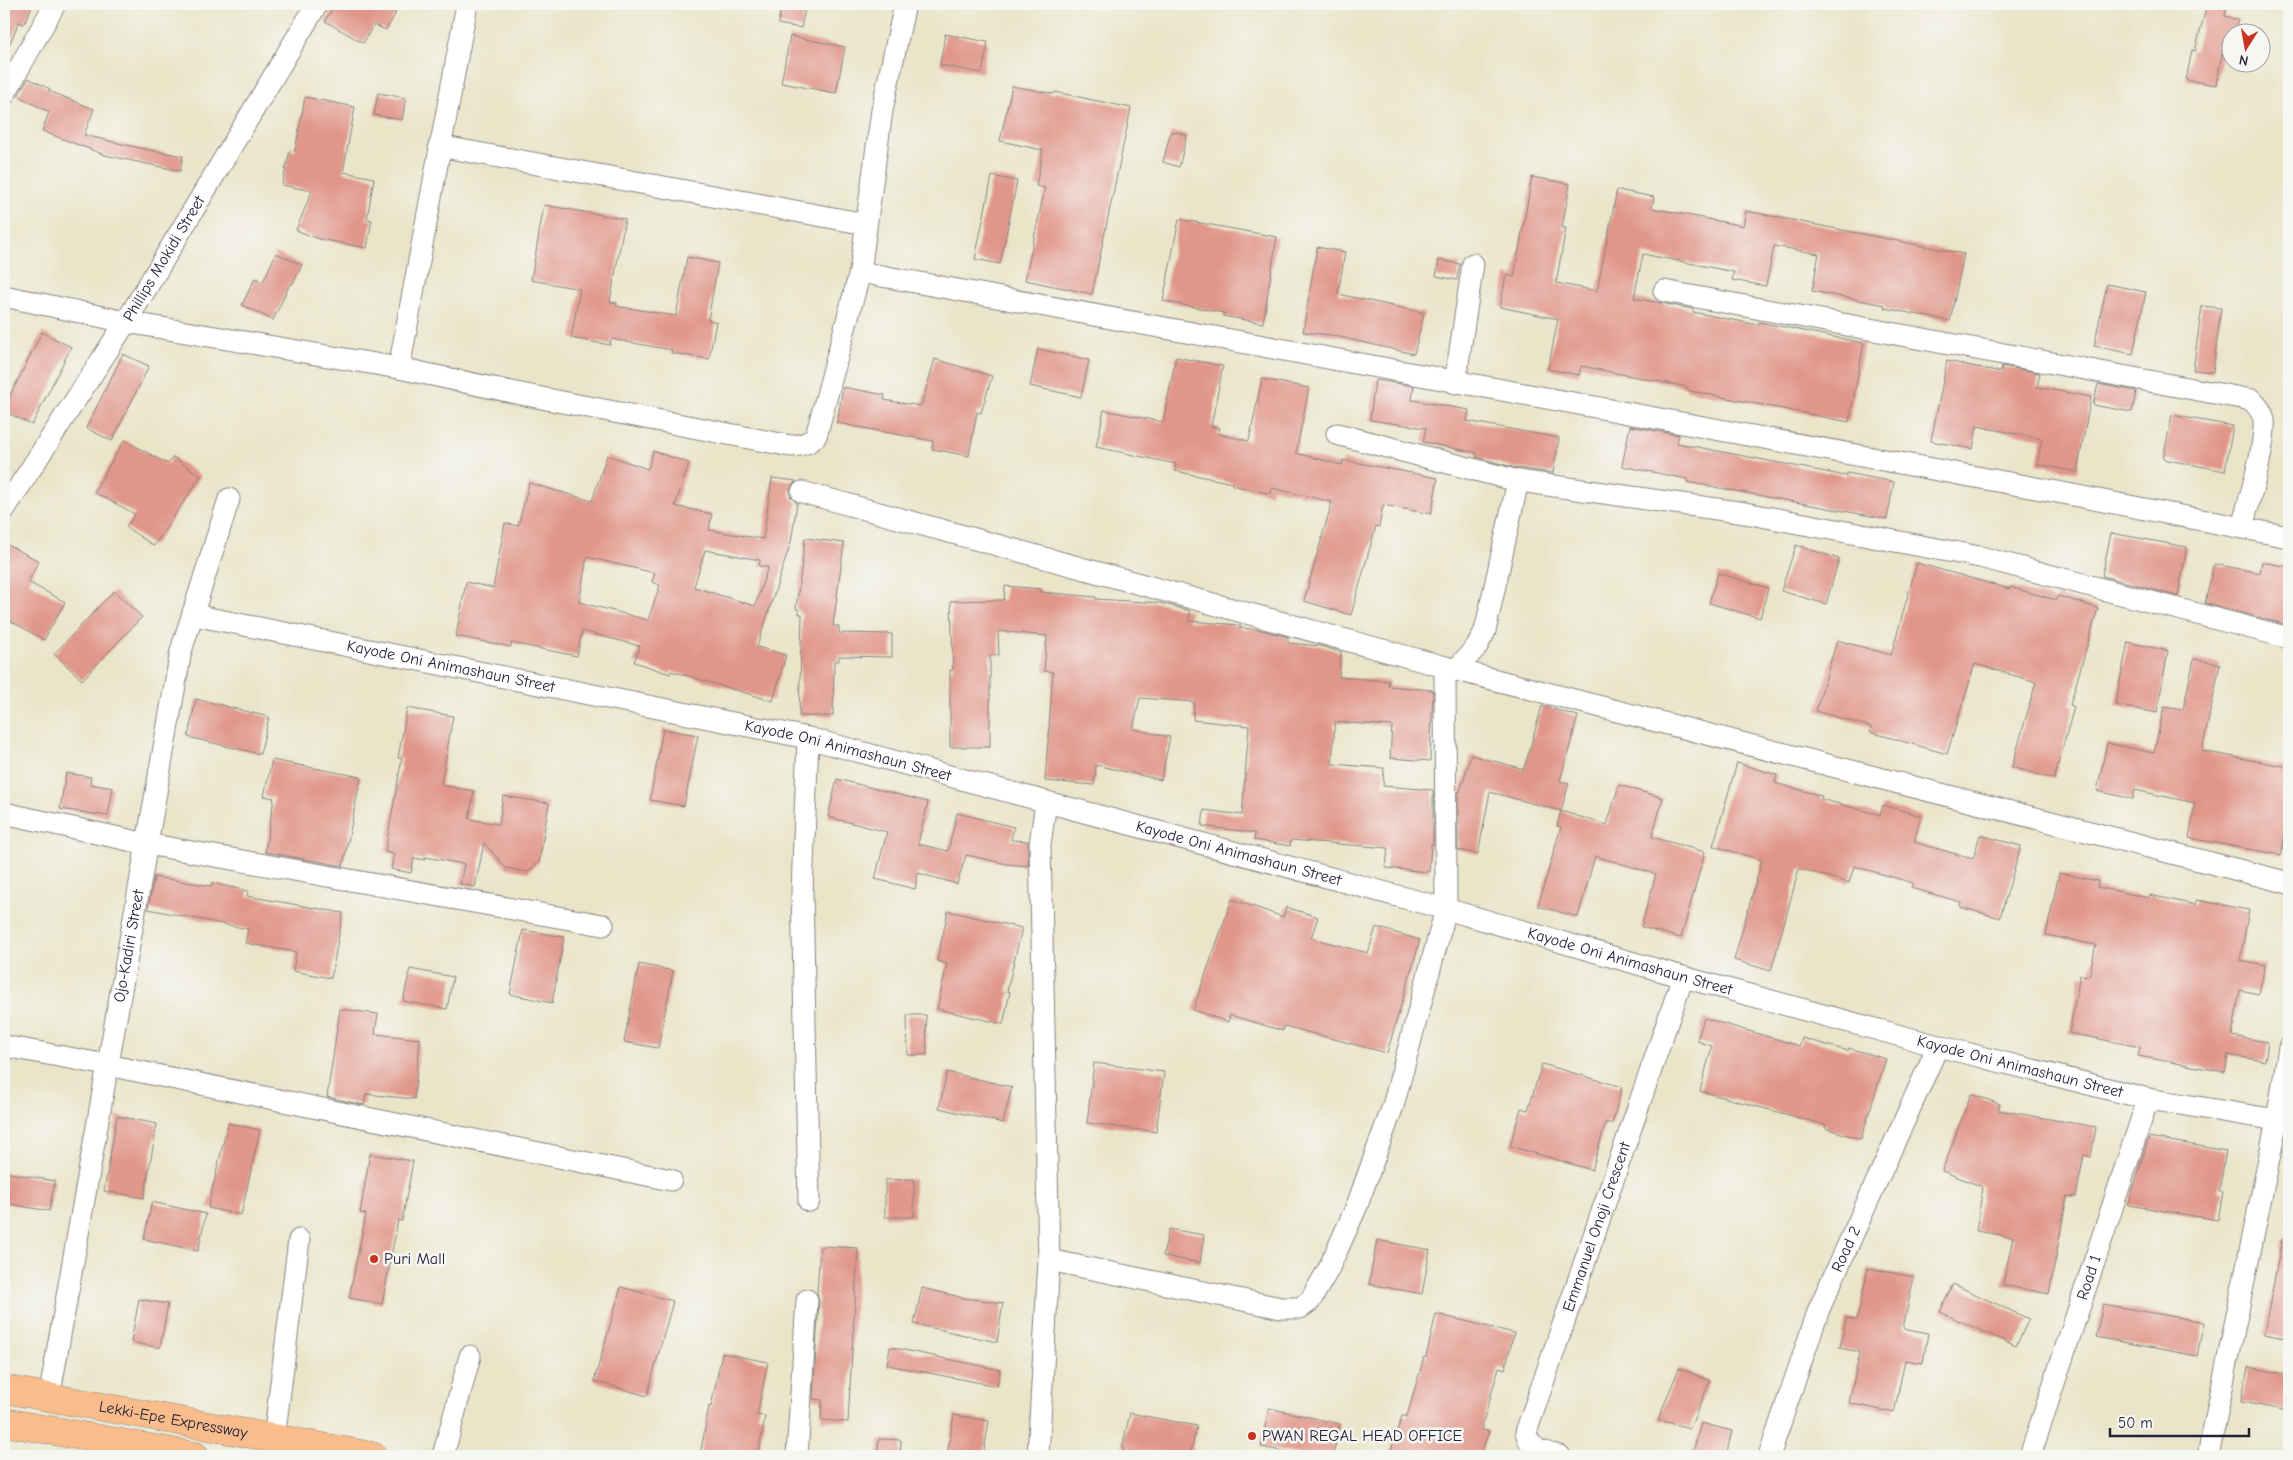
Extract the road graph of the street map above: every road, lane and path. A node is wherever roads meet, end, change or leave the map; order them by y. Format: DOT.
graph roads {
  1 [pos="55,4"];
  2 [pos="317,4"];
  3 [pos="467,4"];
  4 [pos="904,4"];
  5 [pos="4,95"];
  6 [pos="439,146"];
  7 [pos="866,224"];
  8 [pos="1473,264"];
  9 [pos="860,272"];
  10 [pos="1664,291"];
  11 [pos="4,296"];
  12 [pos="126,322"];
  13 [pos="399,368"];
  14 [pos="1455,382"];
  15 [pos="1337,434"];
  16 [pos="1518,481"];
  17 [pos="802,492"];
  18 [pos="229,500"];
  19 [pos="4,510"];
  20 [pos="2242,527"];
  21 [pos="2289,537"];
  22 [pos="194,614"];
  23 [pos="2289,638"];
  24 [pos="1450,669"];
  25 [pos="808,738"];
  26 [pos="1046,803"];
  27 [pos="4,813"];
  28 [pos="147,844"];
  29 [pos="2289,884"];
  30 [pos="1446,909"];
  31 [pos="603,925"];
  32 [pos="1683,977"];
  33 [pos="4,1046"];
  34 [pos="1938,1046"];
  35 [pos="2289,1048"];
  36 [pos="107,1064"];
  37 [pos="2148,1099"];
  38 [pos="2277,1120"];
  39 [pos="671,1180"];
  40 [pos="809,1201"];
  41 [pos="299,1240"];
  42 [pos="1049,1260"];
  43 [pos="807,1300"];
  44 [pos="470,1356"];
  45 [pos="4,1389"];
  46 [pos="49,1398"];
  47 [pos="4,1422"];
  48 [pos="274,1438"];
  49 [pos="195,1456"];
  50 [pos="372,1456"];
  51 [pos="443,1456"];
  52 [pos="796,1456"];
  53 [pos="1038,1456"];
  54 [pos="1560,1456"];
  55 [pos="1769,1456"];
  56 [pos="2030,1456"];
  57 [pos="2208,1456"];
  1 -- 5 [label="street"];
  2 -- 12 [label="street, Phillips Mokidi Street"];
  3 -- 6 [label="street"];
  4 -- 7 [label="street"];
  6 -- 7 [label="street"];
  6 -- 13 [label="street"];
  7 -- 9 [label="street"];
  8 -- 14 [label="street"];
  9 -- 13 [label="street"];
  9 -- 14 [label="street"];
  10 -- 20 [label="street"];
  11 -- 12 [label="street"];
  12 -- 13 [label="street"];
  12 -- 19 [label="street, Phillips Mokidi Street"];
  14 -- 20 [label="street"];
  15 -- 16 [label="street"];
  16 -- 23 [label="street"];
  16 -- 24 [label="street"];
  17 -- 24 [label="street"];
  18 -- 22 [label="street, Ojo-Kadiri Street"];
  20 -- 21 [label="street"];
  22 -- 25 [label="street, Kayode Oni Animashaun Street"];
  22 -- 28 [label="street, Ojo-Kadiri Street"];
  24 -- 29 [label="street"];
  24 -- 30 [label="street"];
  25 -- 26 [label="street, Kayode Oni Animashaun Street"];
  25 -- 40 [label="street"];
  26 -- 30 [label="street, Kayode Oni Animashaun Street"];
  26 -- 42 [label="street"];
  27 -- 28 [label="street"];
  28 -- 31 [label="street"];
  28 -- 36 [label="street, Ojo-Kadiri Street"];
  30 -- 32 [label="street, Kayode Oni Animashaun Street"];
  30 -- 42 [label="street"];
  32 -- 34 [label="street, Kayode Oni Animashaun Street"];
  32 -- 54 [label="street, Emmanuel Onoji Crescent"];
  33 -- 36 [label="street"];
  34 -- 37 [label="street, Kayode Oni Animashaun Street"];
  34 -- 55 [label="street, Road 2"];
  35 -- 38 [label="street"];
  36 -- 39 [label="street"];
  36 -- 46 [label="street, Ojo-Kadiri Street"];
  37 -- 38 [label="street, Kayode Oni Animashaun Street"];
  37 -- 56 [label="street, Road 1"];
  38 -- 57 [label="street"];
  41 -- 48 [label="street"];
  42 -- 53 [label="street"];
  43 -- 52 [label="street"];
  44 -- 51 [label="street"];
  45 -- 46 [label="highway, Lekki-Epe Expressway"];
  46 -- 48 [label="highway, Lekki-Epe Expressway"];
  47 -- 49 [label="highway, Lekki-Epe Expressway"];
  48 -- 50 [label="highway, Lekki-Epe Expressway"];
}
